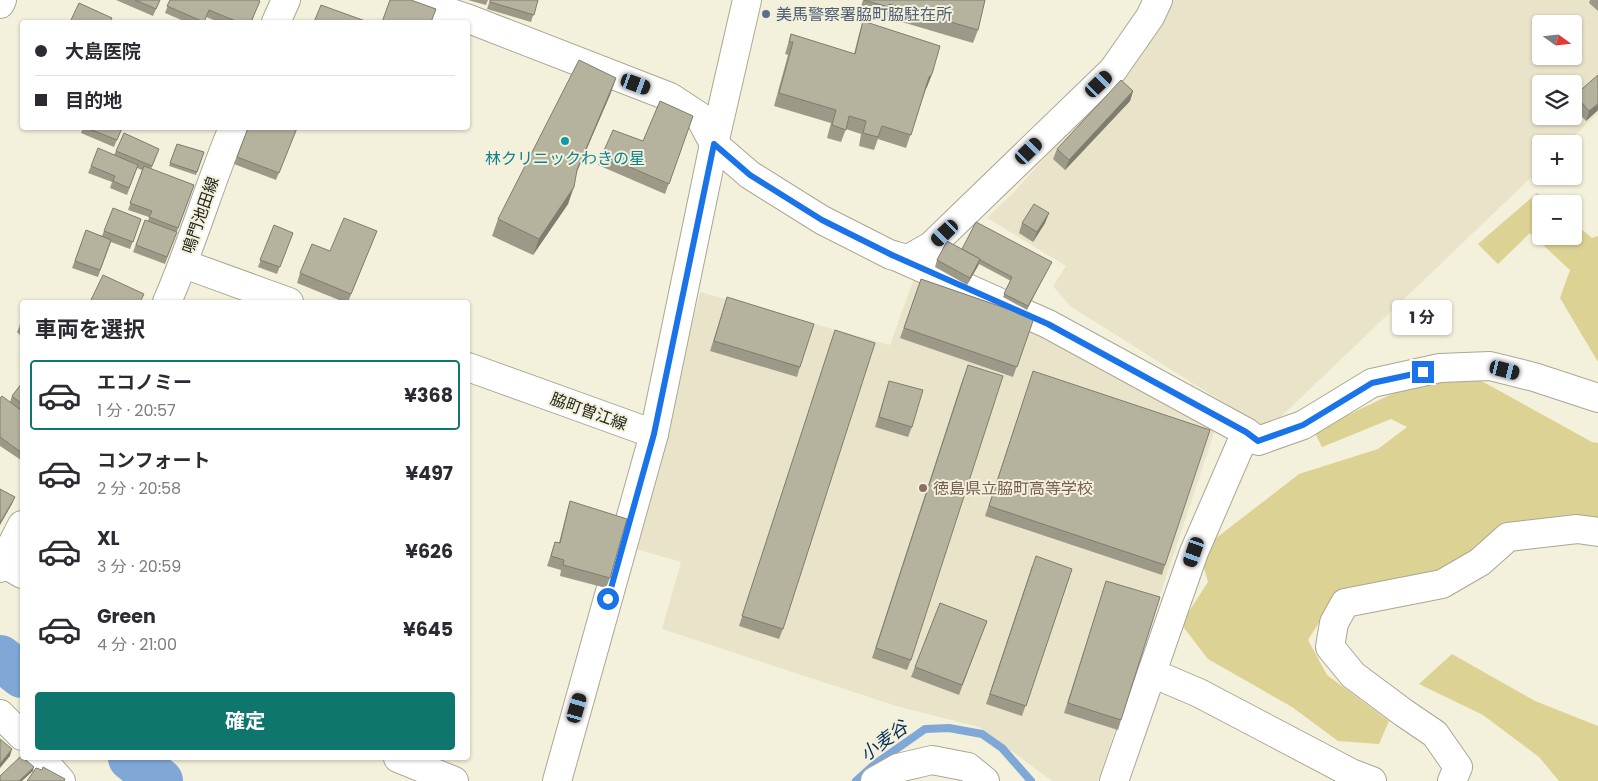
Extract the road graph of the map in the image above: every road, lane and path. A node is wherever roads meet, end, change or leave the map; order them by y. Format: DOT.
graph roads {
  1 [pos="2,0"];
  2 [pos="286,0"];
  3 [pos="412,0"];
  4 [pos="747,0"];
  5 [pos="1158,0"];
  6 [pos="0,4"];
  7 [pos="277,20"];
  8 [pos="232,130"];
  9 [pos="714,144"];
  10 [pos="892,255"];
  11 [pos="184,264"];
  12 [pos="168,300"];
  13 [pos="284,300"];
  14 [pos="470,368"];
  15 [pos="1598,398"];
  16 [pos="1246,432"];
  17 [pos="654,434"];
  18 [pos="20,530"];
  19 [pos="1598,532"];
  20 [pos="6,567"];
  21 [pos="1152,673"];
  22 [pos="0,714"];
  23 [pos="20,734"];
  24 [pos="43,760"];
  25 [pos="403,760"];
  26 [pos="62,781"];
  27 [pos="454,781"];
  28 [pos="557,781"];
  29 [pos="875,781"];
  30 [pos="985,781"];
  31 [pos="1114,781"];
  32 [pos="1372,781"];
  33 [pos="1452,781"];
  1 -- 6 [label="street"];
  2 -- 7 [label="street"];
  3 -- 9 [label="street"];
  4 -- 9 [label="street"];
  5 -- 10 [label="street"];
  8 -- 11 [label="street, 鳴門池田線"];
  9 -- 10 [label="street"];
  9 -- 17 [label="street"];
  10 -- 16 [label="street"];
  11 -- 12 [label="street, 鳴門池田線"];
  11 -- 13 [label="street"];
  14 -- 17 [label="street, 脇町曽江線"];
  15 -- 16 [label="street"];
  16 -- 21 [label="street"];
  17 -- 28 [label="street"];
  18 -- 20 [label="street"];
  19 -- 33 [label="street"];
  21 -- 31 [label="street"];
  21 -- 32 [label="street"];
  22 -- 23 [label="street"];
  24 -- 26 [label="street"];
  25 -- 27 [label="street"];
  29 -- 30 [label="street"];
}
